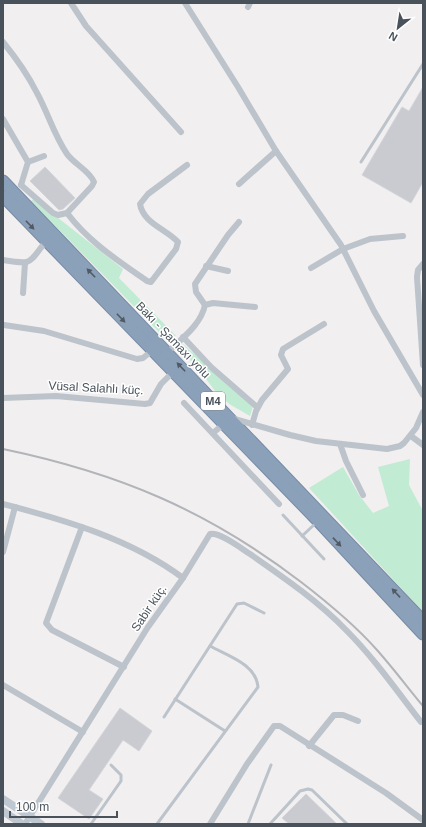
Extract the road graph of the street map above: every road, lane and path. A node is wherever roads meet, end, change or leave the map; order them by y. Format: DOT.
graph roads {
  1 [pos="71,3"];
  2 [pos="185,3"];
  3 [pos="3,42"];
  4 [pos="423,64"];
  5 [pos="3,119"];
  6 [pos="180,132"];
  7 [pos="276,151"];
  8 [pos="44,156"];
  9 [pos="28,162"];
  10 [pos="361,162"];
  11 [pos="187,165"];
  12 [pos="3,181"];
  13 [pos="239,184"];
  14 [pos="12,191"];
  15 [pos="67,213"];
  16 [pos="239,222"];
  17 [pos="402,236"];
  18 [pos="46,241"];
  19 [pos="343,249"];
  20 [pos="3,260"];
  21 [pos="25,263"];
  22 [pos="423,264"];
  23 [pos="206,266"];
  24 [pos="311,268"];
  25 [pos="228,271"];
  26 [pos="23,293"];
  27 [pos="205,305"];
  28 [pos="255,307"];
  29 [pos="324,324"];
  30 [pos="4,325"];
  31 [pos="183,337"];
  32 [pos="153,350"];
  33 [pos="167,352"];
  34 [pos="423,365"];
  35 [pos="173,372"];
  36 [pos="423,395"];
  37 [pos="3,398"];
  38 [pos="184,403"];
  39 [pos="257,407"];
  40 [pos="423,412"];
  41 [pos="226,421"];
  42 [pos="252,425"];
  43 [pos="213,433"];
  44 [pos="411,436"];
  45 [pos="340,444"];
  46 [pos="423,445"];
  47 [pos="363,495"];
  48 [pos="3,504"];
  49 [pos="279,504"];
  50 [pos="15,507"];
  51 [pos="282,516"];
  52 [pos="318,521"];
  53 [pos="82,527"];
  54 [pos="302,536"];
  55 [pos="3,552"];
  56 [pos="324,558"];
  57 [pos="182,578"];
  58 [pos="264,613"];
  59 [pos="423,621"];
  60 [pos="423,634"];
  61 [pos="210,646"];
  62 [pos="124,667"];
  63 [pos="3,685"];
  64 [pos="175,699"];
  65 [pos="164,717"];
  66 [pos="358,721"];
  67 [pos="421,722"];
  68 [pos="225,731"];
  69 [pos="83,732"];
  70 [pos="309,746"];
  71 [pos="271,765"];
  72 [pos="111,766"];
  73 [pos="3,799"];
  74 [pos="3,811"];
  75 [pos="30,816"];
  76 [pos="423,820"];
  77 [pos="23,824"];
  78 [pos="41,824"];
  79 [pos="91,824"];
  80 [pos="157,824"];
  81 [pos="210,824"];
  82 [pos="248,824"];
  83 [pos="271,824"];
  84 [pos="347,824"];
  1 -- 6 [label="street"];
  2 -- 7 [label="street"];
  3 -- 15 [label="street"];
  4 -- 10 [label="lane"];
  5 -- 9 [label="street"];
  7 -- 13 [label="street"];
  7 -- 19 [label="street"];
  8 -- 9 [label="street"];
  9 -- 14 [label="street"];
  11 -- 15 [label="street"];
  12 -- 14 [label="highway, Bakı - Şamaxı yolu / M4"];
  14 -- 15 [label="street"];
  14 -- 18 [label="highway, Bakı - Şamaxı yolu / M4, one-way"];
  33 -- 14 [label="highway, Bakı - Şamaxı yolu / M4, one-way"];
  16 -- 23 [label="street"];
  17 -- 19 [label="street"];
  18 -- 21 [label="street"];
  18 -- 32 [label="highway, Bakı - Şamaxı yolu / M4, one-way"];
  19 -- 24 [label="street"];
  19 -- 36 [label="street"];
  20 -- 21 [label="street"];
  21 -- 26 [label="street"];
  22 -- 34 [label="street"];
  23 -- 25 [label="street"];
  23 -- 27 [label="street"];
  27 -- 28 [label="street"];
  27 -- 31 [label="street"];
  29 -- 39 [label="street"];
  30 -- 32 [label="street"];
  31 -- 33 [label="street"];
  31 -- 39 [label="street"];
  32 -- 35 [label="highway, Bakı - Şamaxı yolu / M4"];
  41 -- 33 [label="highway, Bakı - Şamaxı yolu / M4, one-way"];
  35 -- 37 [label="street, Vüsal Salahlı küç."];
  35 -- 41 [label="highway, Bakı - Şamaxı yolu / M4"];
  38 -- 43 [label="street"];
  39 -- 42 [label="street"];
  40 -- 44 [label="street"];
  41 -- 42 [label="street"];
  41 -- 43 [label="street"];
  41 -- 52 [label="highway, Bakı - Şamaxı yolu / M4"];
  59 -- 41 [label="highway, Bakı - Şamaxı yolu / M4, one-way"];
  42 -- 45 [label="street"];
  43 -- 49 [label="street"];
  44 -- 45 [label="street"];
  44 -- 46 [label="street"];
  45 -- 47 [label="street"];
  48 -- 50 [label="street, Sabir küç."];
  50 -- 53 [label="street, Sabir küç."];
  50 -- 55 [label="street"];
  51 -- 54 [label="lane"];
  52 -- 54 [label="lane"];
  52 -- 60 [label="highway, Bakı - Şamaxı yolu / M4, one-way"];
  53 -- 57 [label="street, Sabir küç."];
  53 -- 62 [label="street"];
  54 -- 56 [label="lane"];
  57 -- 62 [label="street, Sabir küç."];
  57 -- 67 [label="street"];
  58 -- 61 [label="lane"];
  61 -- 64 [label="lane"];
  61 -- 68 [label="lane"];
  62 -- 69 [label="street, Sabir küç."];
  63 -- 69 [label="street"];
  64 -- 65 [label="lane"];
  64 -- 68 [label="lane"];
  66 -- 70 [label="street"];
  68 -- 80 [label="lane"];
  69 -- 75 [label="street, Sabir küç."];
  70 -- 76 [label="street"];
  70 -- 81 [label="street"];
  71 -- 82 [label="lane"];
  72 -- 79 [label="lane"];
  73 -- 75 [label="main road"];
  74 -- 77 [label="main road"];
  75 -- 77 [label="street, Sabir küç."];
  75 -- 78 [label="main road"];
  83 -- 84 [label="lane"];
}
